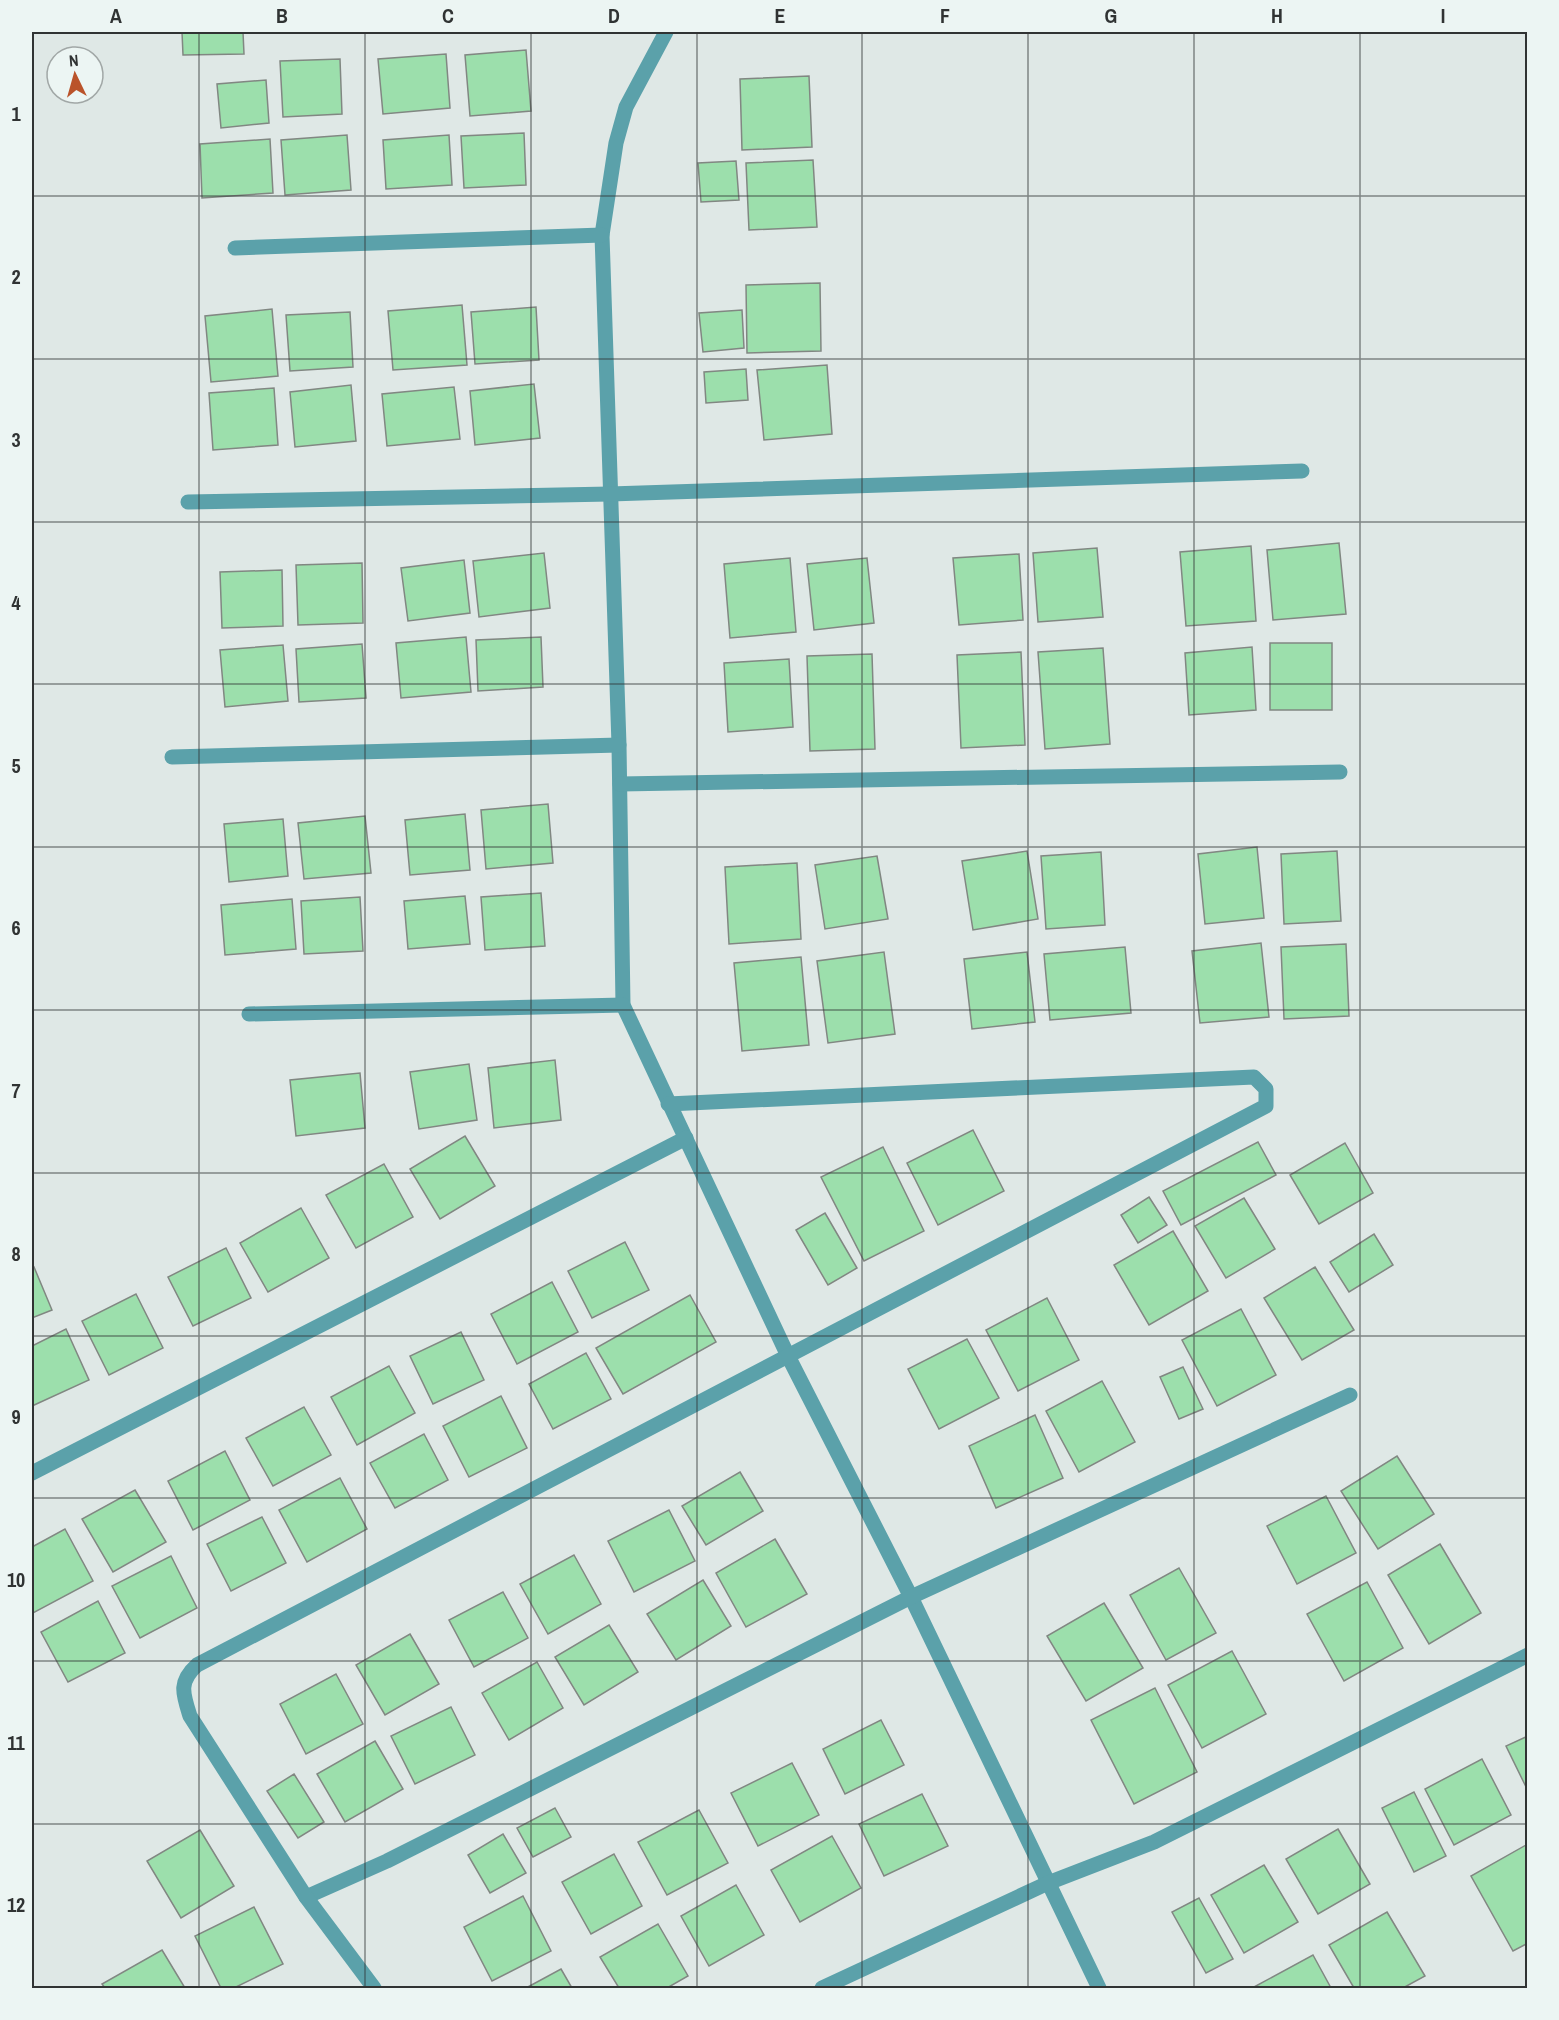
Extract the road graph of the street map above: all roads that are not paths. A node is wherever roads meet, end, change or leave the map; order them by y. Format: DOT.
graph roads {
  1 [pos="666,32"];
  2 [pos="602,235"];
  3 [pos="235,248"];
  4 [pos="1302,471"];
  5 [pos="610,494"];
  6 [pos="188,502"];
  7 [pos="619,745"];
  8 [pos="172,757"];
  9 [pos="1340,772"];
  10 [pos="620,784"];
  11 [pos="623,1005"];
  12 [pos="249,1014"];
  13 [pos="668,1104"];
  14 [pos="686,1138"];
  15 [pos="788,1356"];
  16 [pos="1350,1395"];
  17 [pos="32,1473"];
  18 [pos="911,1597"];
  19 [pos="1527,1655"];
  20 [pos="1048,1883"];
  21 [pos="306,1897"];
  22 [pos="374,1989"];
  23 [pos="822,1989"];
  24 [pos="1099,1989"];
  1 -- 2 [label="street"];
  2 -- 3 [label="street"];
  2 -- 5 [label="street"];
  4 -- 5 [label="street"];
  5 -- 6 [label="street"];
  5 -- 7 [label="street"];
  7 -- 8 [label="street"];
  7 -- 10 [label="street"];
  9 -- 10 [label="street"];
  10 -- 11 [label="street"];
  11 -- 12 [label="street"];
  11 -- 13 [label="street"];
  13 -- 14 [label="street"];
  13 -- 15 [label="street"];
  14 -- 15 [label="street"];
  14 -- 17 [label="street"];
  15 -- 18 [label="street"];
  15 -- 21 [label="street"];
  16 -- 18 [label="street"];
  18 -- 20 [label="street"];
  18 -- 21 [label="street"];
  19 -- 20 [label="street"];
  20 -- 23 [label="street"];
  20 -- 24 [label="street"];
  21 -- 22 [label="street"];
}
